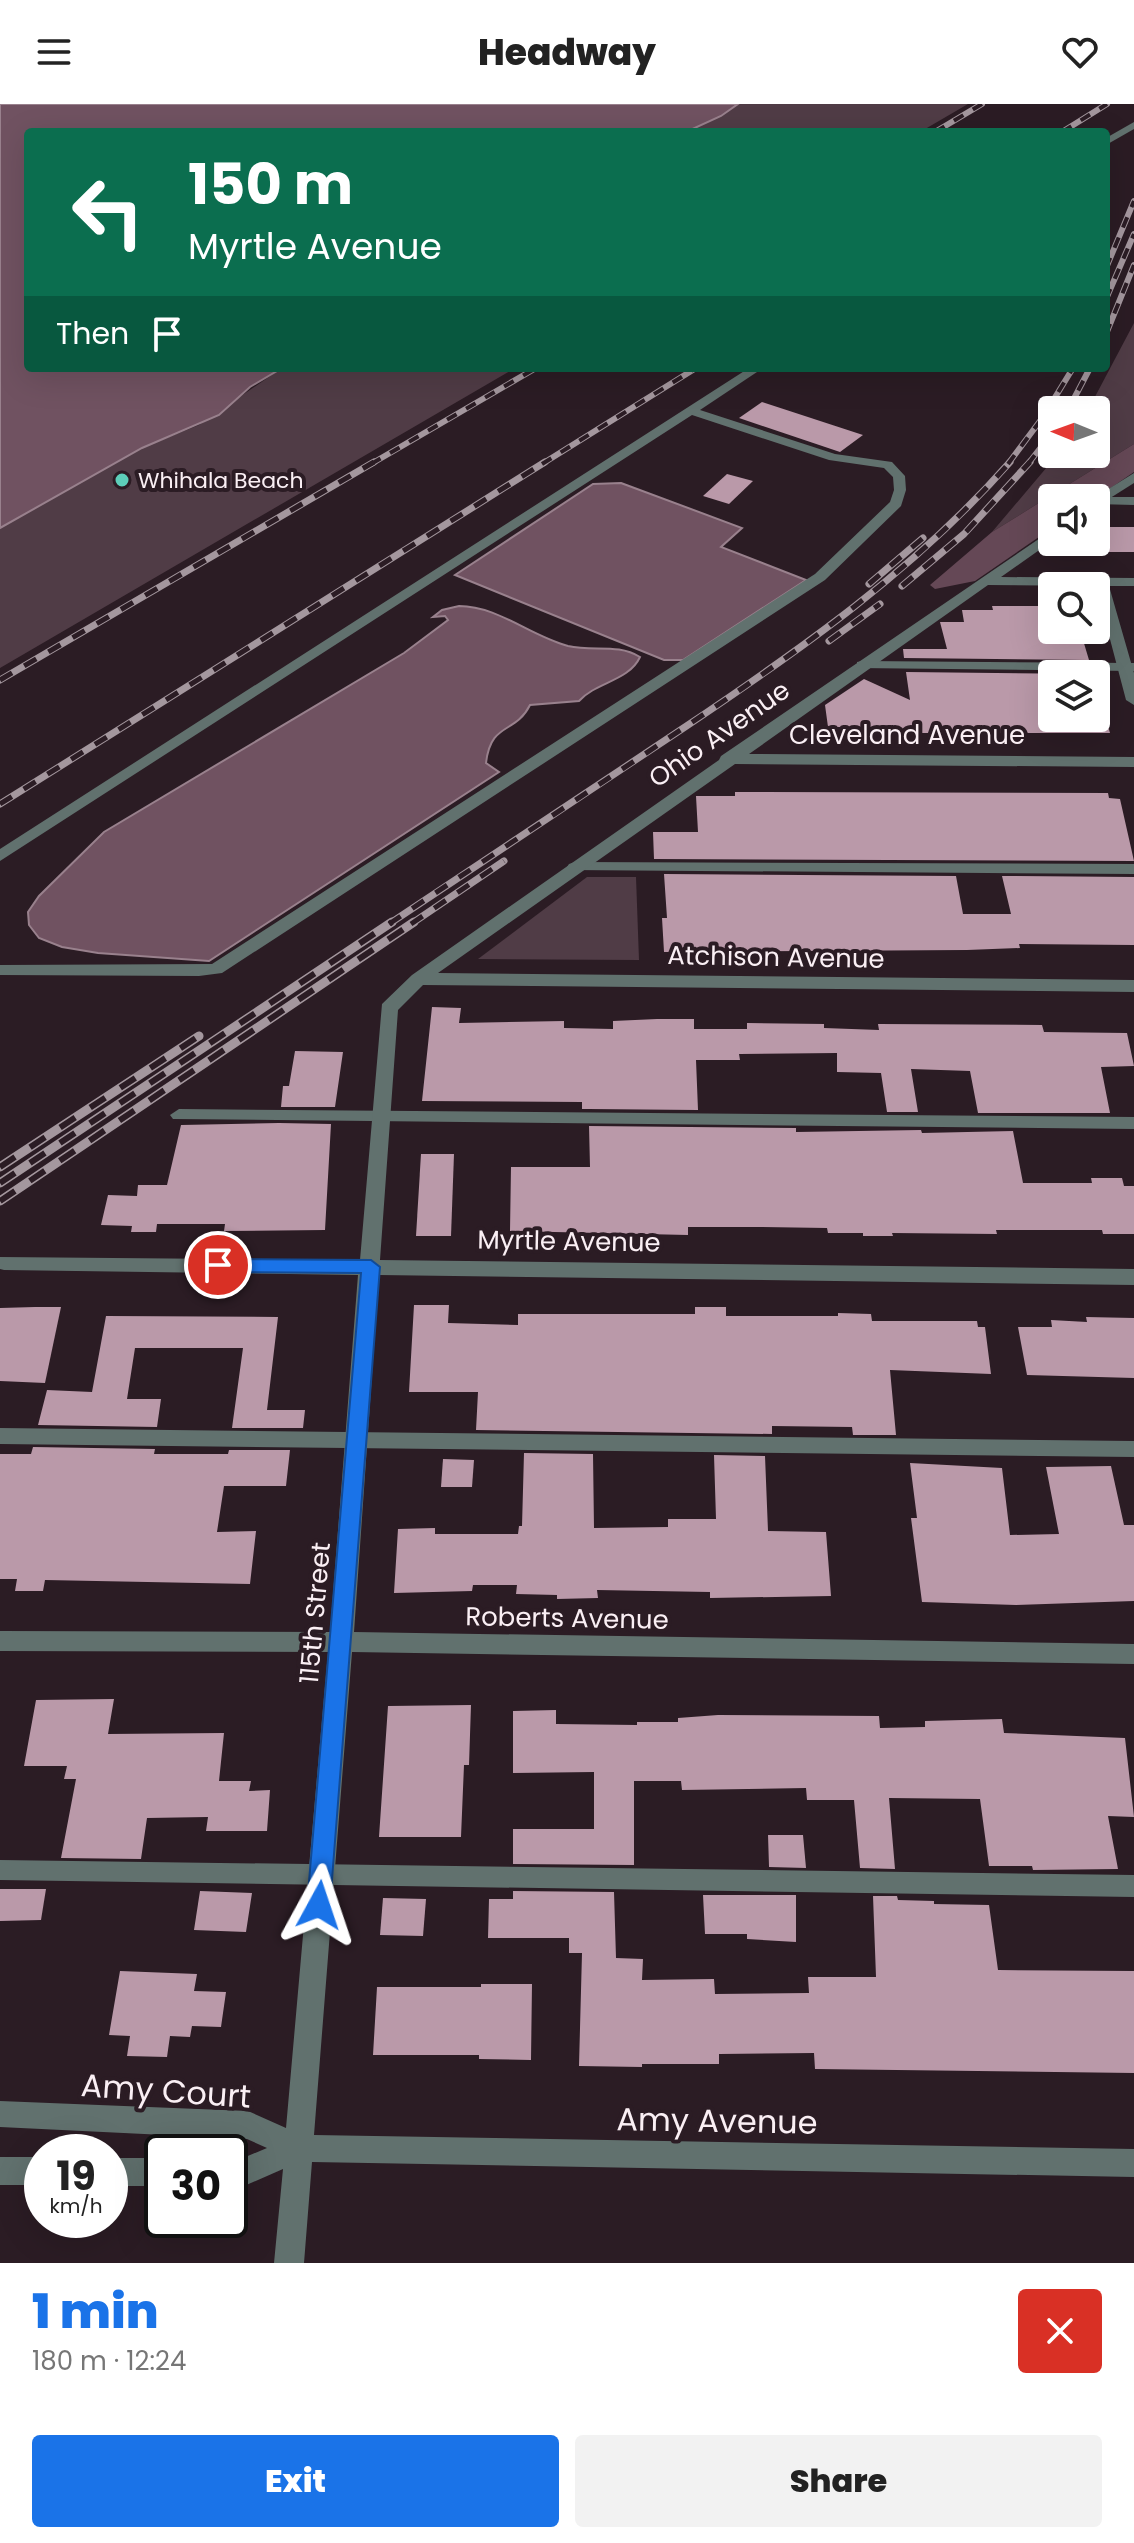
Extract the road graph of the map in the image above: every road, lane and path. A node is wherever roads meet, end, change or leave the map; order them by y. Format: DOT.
graph roads {
  1 [pos="1134,125"];
  2 [pos="1110,140"];
  3 [pos="751,372"];
  4 [pos="691,411"];
  5 [pos="1134,477"];
  6 [pos="1110,494"];
  7 [pos="1134,501"];
  8 [pos="1110,502"];
  9 [pos="1038,544"];
  10 [pos="985,581"];
  11 [pos="1038,581"];
  12 [pos="1110,581"];
  13 [pos="1134,582"];
  14 [pos="1110,611"];
  15 [pos="862,665"];
  16 [pos="1129,667"];
  17 [pos="1134,700"];
  18 [pos="727,759"];
  19 [pos="1134,762"];
  20 [pos="0,856"];
  21 [pos="575,867"];
  22 [pos="1134,869"];
  23 [pos="0,970"];
  24 [pos="418,979"];
  25 [pos="1134,986"];
  26 [pos="179,1115"];
  27 [pos="381,1117"];
  28 [pos="1134,1123"];
  29 [pos="4,1263"];
  30 [pos="371,1267"];
  31 [pos="1134,1277"];
  32 [pos="0,1436"];
  33 [pos="357,1441"];
  34 [pos="1134,1449"];
  35 [pos="0,1641"];
  36 [pos="341,1642"];
  37 [pos="1134,1654"];
  38 [pos="0,1870"];
  39 [pos="321,1874"];
  40 [pos="1134,1886"];
  41 [pos="0,2114"];
  42 [pos="298,2148"];
  43 [pos="1134,2163"];
  44 [pos="248,2170"];
  45 [pos="0,2171"];
  46 [pos="24,2171"];
  47 [pos="289,2263"];
  1 -- 2 [label="lane"];
  3 -- 4 [label="lane"];
  4 -- 20 [label="lane"];
  4 -- 23 [label="lane"];
  5 -- 6 [label="street"];
  7 -- 8 [label="lane"];
  9 -- 10 [label="street, Ohio Avenue"];
  10 -- 11 [label="street"];
  10 -- 15 [label="street, Ohio Avenue"];
  12 -- 13 [label="street"];
  14 -- 16 [label="street"];
  15 -- 16 [label="lane"];
  15 -- 18 [label="street, Ohio Avenue"];
  16 -- 17 [label="street"];
  18 -- 19 [label="street, Cleveland Avenue"];
  18 -- 21 [label="street, Ohio Avenue"];
  21 -- 22 [label="lane"];
  21 -- 24 [label="street, Ohio Avenue"];
  24 -- 25 [label="street, Atchison Avenue"];
  24 -- 27 [label="street, 115th Street"];
  26 -- 27 [label="lane"];
  27 -- 28 [label="lane"];
  27 -- 30 [label="street, 115th Street"];
  29 -- 30 [label="street, Myrtle Avenue"];
  30 -- 31 [label="street, Myrtle Avenue"];
  30 -- 33 [label="street, 115th Street"];
  32 -- 33 [label="lane"];
  33 -- 34 [label="lane"];
  33 -- 36 [label="street, 115th Street"];
  35 -- 36 [label="street, Roberts Avenue"];
  36 -- 37 [label="street, Roberts Avenue"];
  36 -- 39 [label="street, 115th Street"];
  38 -- 39 [label="lane"];
  39 -- 40 [label="lane"];
  39 -- 42 [label="street, 115th Street"];
  41 -- 42 [label="street, Amy Court"];
  42 -- 43 [label="street, Amy Avenue"];
  42 -- 44 [label="street"];
  42 -- 47 [label="street, 115th Street"];
  45 -- 46 [label="street"];
}
